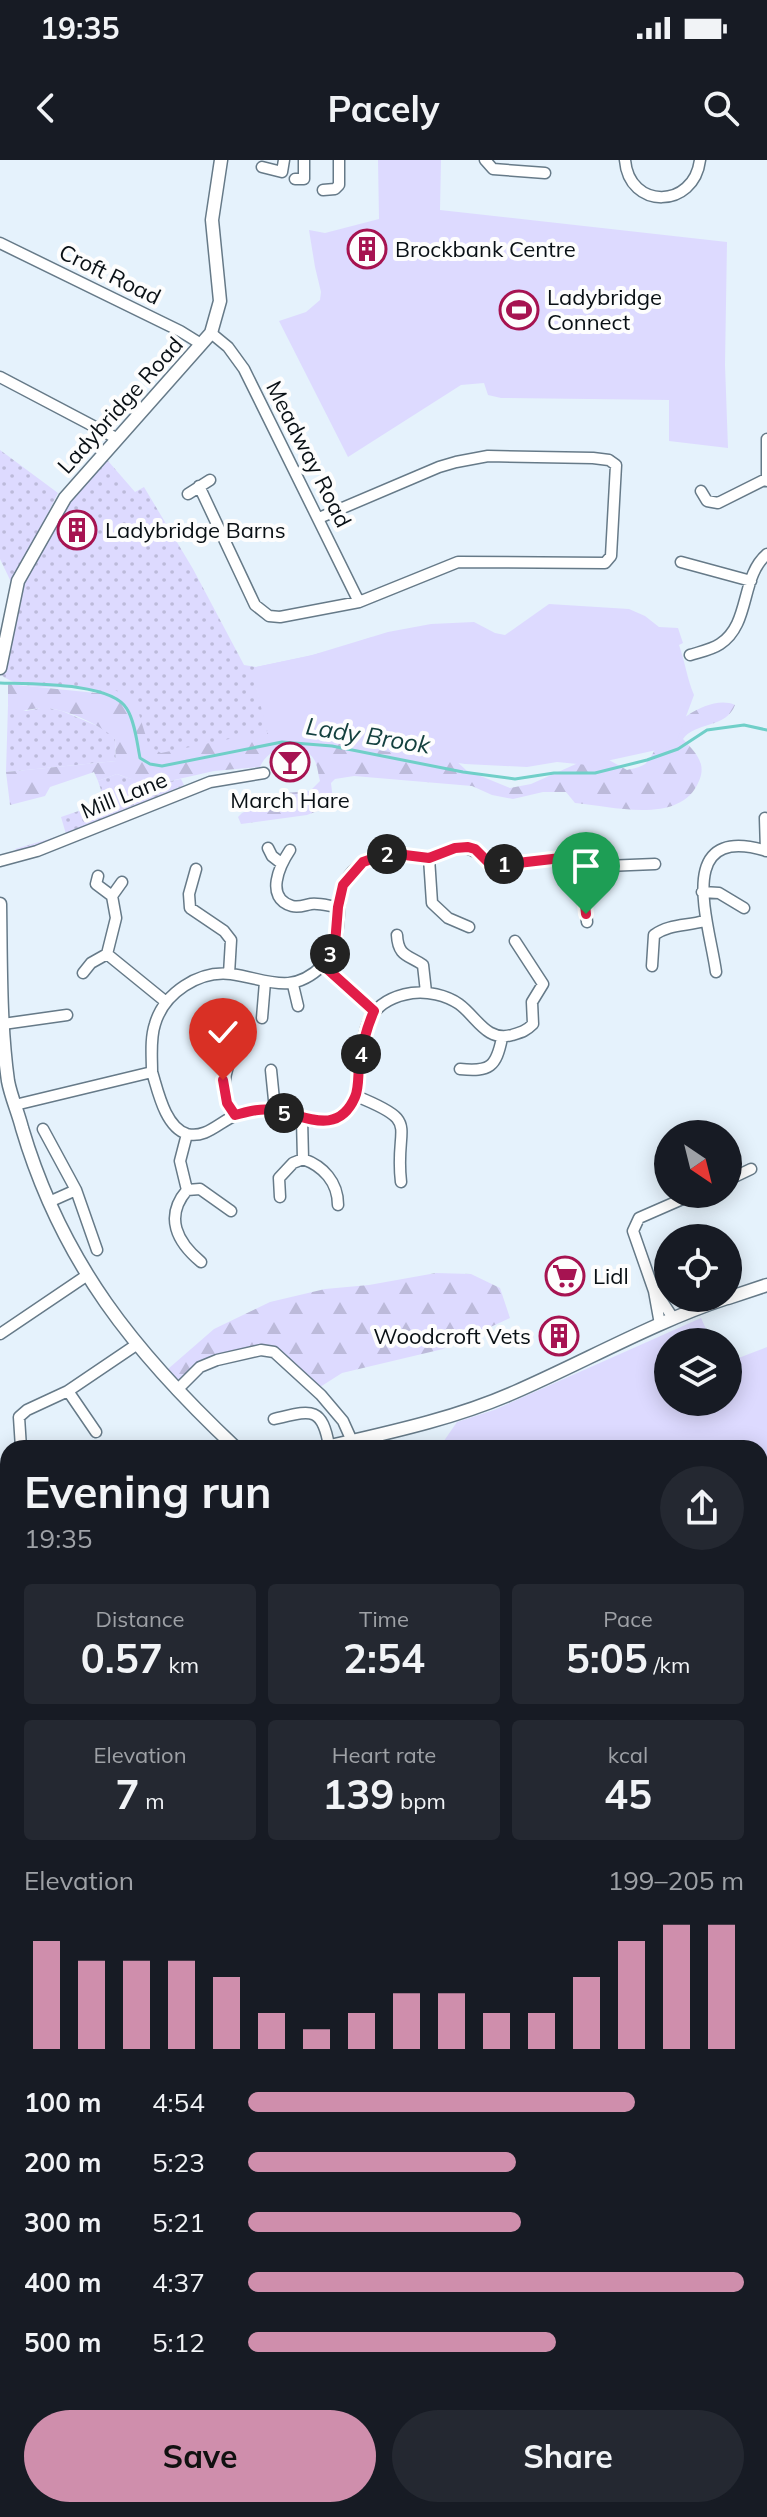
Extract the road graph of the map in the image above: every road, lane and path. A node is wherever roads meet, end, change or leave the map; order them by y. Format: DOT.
graph roads {
  1 [pos="221,160"];
  2 [pos="284,160"];
  3 [pos="304,160"];
  4 [pos="339,160"];
  5 [pos="485,160"];
  6 [pos="625,160"];
  7 [pos="700,160"];
  8 [pos="262,167"];
  9 [pos="545,173"];
  10 [pos="295,179"];
  11 [pos="323,190"];
  12 [pos="0,243"];
  13 [pos="211,333"];
  14 [pos="201,344"];
  15 [pos="0,377"];
  16 [pos="116,438"];
  17 [pos="767,439"];
  18 [pos="210,480"];
  19 [pos="767,480"];
  20 [pos="199,486"];
  21 [pos="701,491"];
  22 [pos="188,494"];
  23 [pos="319,518"];
  24 [pos="767,554"];
  25 [pos="681,562"];
  26 [pos="751,581"];
  27 [pos="359,602"];
  28 [pos="690,655"];
  29 [pos="0,668"];
  30 [pos="264,773"];
  31 [pos="765,818"];
  32 [pos="268,848"];
  33 [pos="290,850"];
  34 [pos="766,851"];
  35 [pos="429,858"];
  36 [pos="0,861"];
  37 [pos="281,863"];
  38 [pos="655,864"];
  39 [pos="581,867"];
  40 [pos="196,869"];
  41 [pos="98,876"];
  42 [pos="122,882"];
  43 [pos="702,892"];
  44 [pos="112,896"];
  45 [pos="0,904"];
  46 [pos="338,907"];
  47 [pos="744,908"];
  48 [pos="704,921"];
  49 [pos="587,922"];
  50 [pos="469,927"];
  51 [pos="515,941"];
  52 [pos="393,943"];
  53 [pos="107,954"];
  54 [pos="324,966"];
  55 [pos="652,966"];
  56 [pos="716,972"];
  57 [pos="83,973"];
  58 [pos="229,974"];
  59 [pos="265,982"];
  60 [pos="293,985"];
  61 [pos="426,992"];
  62 [pos="166,1002"];
  63 [pos="298,1006"];
  64 [pos="374,1011"];
  65 [pos="67,1015"];
  66 [pos="262,1018"];
  67 [pos="3,1024"];
  68 [pos="502,1038"];
  69 [pos="230,1061"];
  70 [pos="460,1069"];
  71 [pos="271,1070"];
  72 [pos="152,1072"];
  73 [pos="4,1083"];
  74 [pos="356,1096"];
  75 [pos="15,1105"];
  76 [pos="275,1110"];
  77 [pos="235,1115"];
  78 [pos="302,1119"];
  79 [pos="43,1129"];
  80 [pos="187,1134"];
  81 [pos="303,1159"];
  82 [pos="751,1169"];
  83 [pos="742,1173"];
  84 [pos="401,1182"];
  85 [pos="76,1190"];
  86 [pos="187,1190"];
  87 [pos="280,1197"];
  88 [pos="49,1202"];
  89 [pos="338,1205"];
  90 [pos="662,1208"];
  91 [pos="231,1211"];
  92 [pos="97,1250"];
  93 [pos="201,1262"];
  94 [pos="86,1276"];
  95 [pos="767,1285"];
  96 [pos="654,1291"];
  97 [pos="742,1293"];
  98 [pos="658,1312"];
  99 [pos="669,1312"];
  100 [pos="690,1312"];
  101 [pos="673,1318"];
  102 [pos="660,1324"];
  103 [pos="0,1334"];
  104 [pos="136,1345"];
  105 [pos="177,1390"];
  106 [pos="68,1391"];
  107 [pos="274,1419"];
  108 [pos="218,1431"];
  109 [pos="96,1432"];
  110 [pos="20,1440"];
  111 [pos="222,1440"];
  112 [pos="228,1440"];
  113 [pos="327,1440"];
  114 [pos="358,1440"];
  1 -- 13 [label="street, Ladybridge Road"];
  2 -- 8 [label="street"];
  3 -- 10 [label="street"];
  4 -- 11 [label="street"];
  5 -- 9 [label="street"];
  6 -- 7 [label="street"];
  12 -- 14 [label="street, Croft Road"];
  13 -- 14 [label="street, Ladybridge Road"];
  13 -- 23 [label="street, Meadway Road"];
  14 -- 16 [label="street, Ladybridge Road"];
  15 -- 16 [label="street"];
  16 -- 29 [label="street, Ladybridge Road"];
  17 -- 19 [label="street"];
  18 -- 20 [label="street"];
  19 -- 21 [label="street"];
  20 -- 22 [label="street"];
  20 -- 27 [label="street"];
  23 -- 27 [label="street, Meadway Road"];
  23 -- 27 [label="street"];
  24 -- 26 [label="street"];
  25 -- 26 [label="street"];
  26 -- 28 [label="street"];
  30 -- 36 [label="street, Mill Lane"];
  31 -- 34 [label="street"];
  32 -- 37 [label="street"];
  33 -- 37 [label="street"];
  34 -- 43 [label="street"];
  35 -- 39 [label="street"];
  35 -- 46 [label="street"];
  35 -- 50 [label="street"];
  37 -- 46 [label="street"];
  38 -- 39 [label="street"];
  39 -- 49 [label="street"];
  40 -- 58 [label="street"];
  41 -- 44 [label="street"];
  42 -- 44 [label="street"];
  43 -- 47 [label="street"];
  43 -- 48 [label="street"];
  44 -- 53 [label="street"];
  45 -- 67 [label="street"];
  46 -- 54 [label="street"];
  48 -- 55 [label="street"];
  48 -- 56 [label="street"];
  51 -- 68 [label="street"];
  52 -- 61 [label="street"];
  53 -- 57 [label="street"];
  53 -- 62 [label="street"];
  54 -- 60 [label="street"];
  54 -- 64 [label="street"];
  58 -- 59 [label="street"];
  58 -- 62 [label="street"];
  59 -- 60 [label="street"];
  59 -- 66 [label="street"];
  60 -- 63 [label="street"];
  61 -- 64 [label="street"];
  61 -- 68 [label="street"];
  62 -- 72 [label="street"];
  64 -- 74 [label="street"];
  65 -- 67 [label="street"];
  67 -- 73 [label="street"];
  68 -- 70 [label="street"];
  69 -- 77 [label="street"];
  71 -- 76 [label="street"];
  72 -- 75 [label="street"];
  72 -- 80 [label="street"];
  73 -- 75 [label="street"];
  74 -- 78 [label="street"];
  74 -- 84 [label="street"];
  75 -- 88 [label="street"];
  76 -- 77 [label="street"];
  76 -- 78 [label="street"];
  77 -- 80 [label="street"];
  78 -- 81 [label="street"];
  79 -- 85 [label="street"];
  80 -- 86 [label="street"];
  81 -- 87 [label="street"];
  81 -- 89 [label="street"];
  82 -- 83 [label="street"];
  85 -- 88 [label="street"];
  85 -- 92 [label="street"];
  86 -- 91 [label="street"];
  86 -- 93 [label="street"];
  88 -- 94 [label="street"];
  90 -- 96 [label="street"];
  94 -- 103 [label="street"];
  94 -- 104 [label="street"];
  95 -- 97 [label="street"];
  98 -- 102 [label="street"];
  99 -- 101 [label="street"];
  100 -- 101 [label="street"];
  101 -- 102 [label="street"];
  102 -- 114 [label="street"];
  104 -- 105 [label="street"];
  104 -- 106 [label="street"];
  105 -- 108 [label="street"];
  105 -- 114 [label="street"];
  106 -- 109 [label="street"];
  106 -- 110 [label="street"];
  107 -- 113 [label="street"];
  108 -- 111 [label="street"];
  108 -- 112 [label="street"];
}
